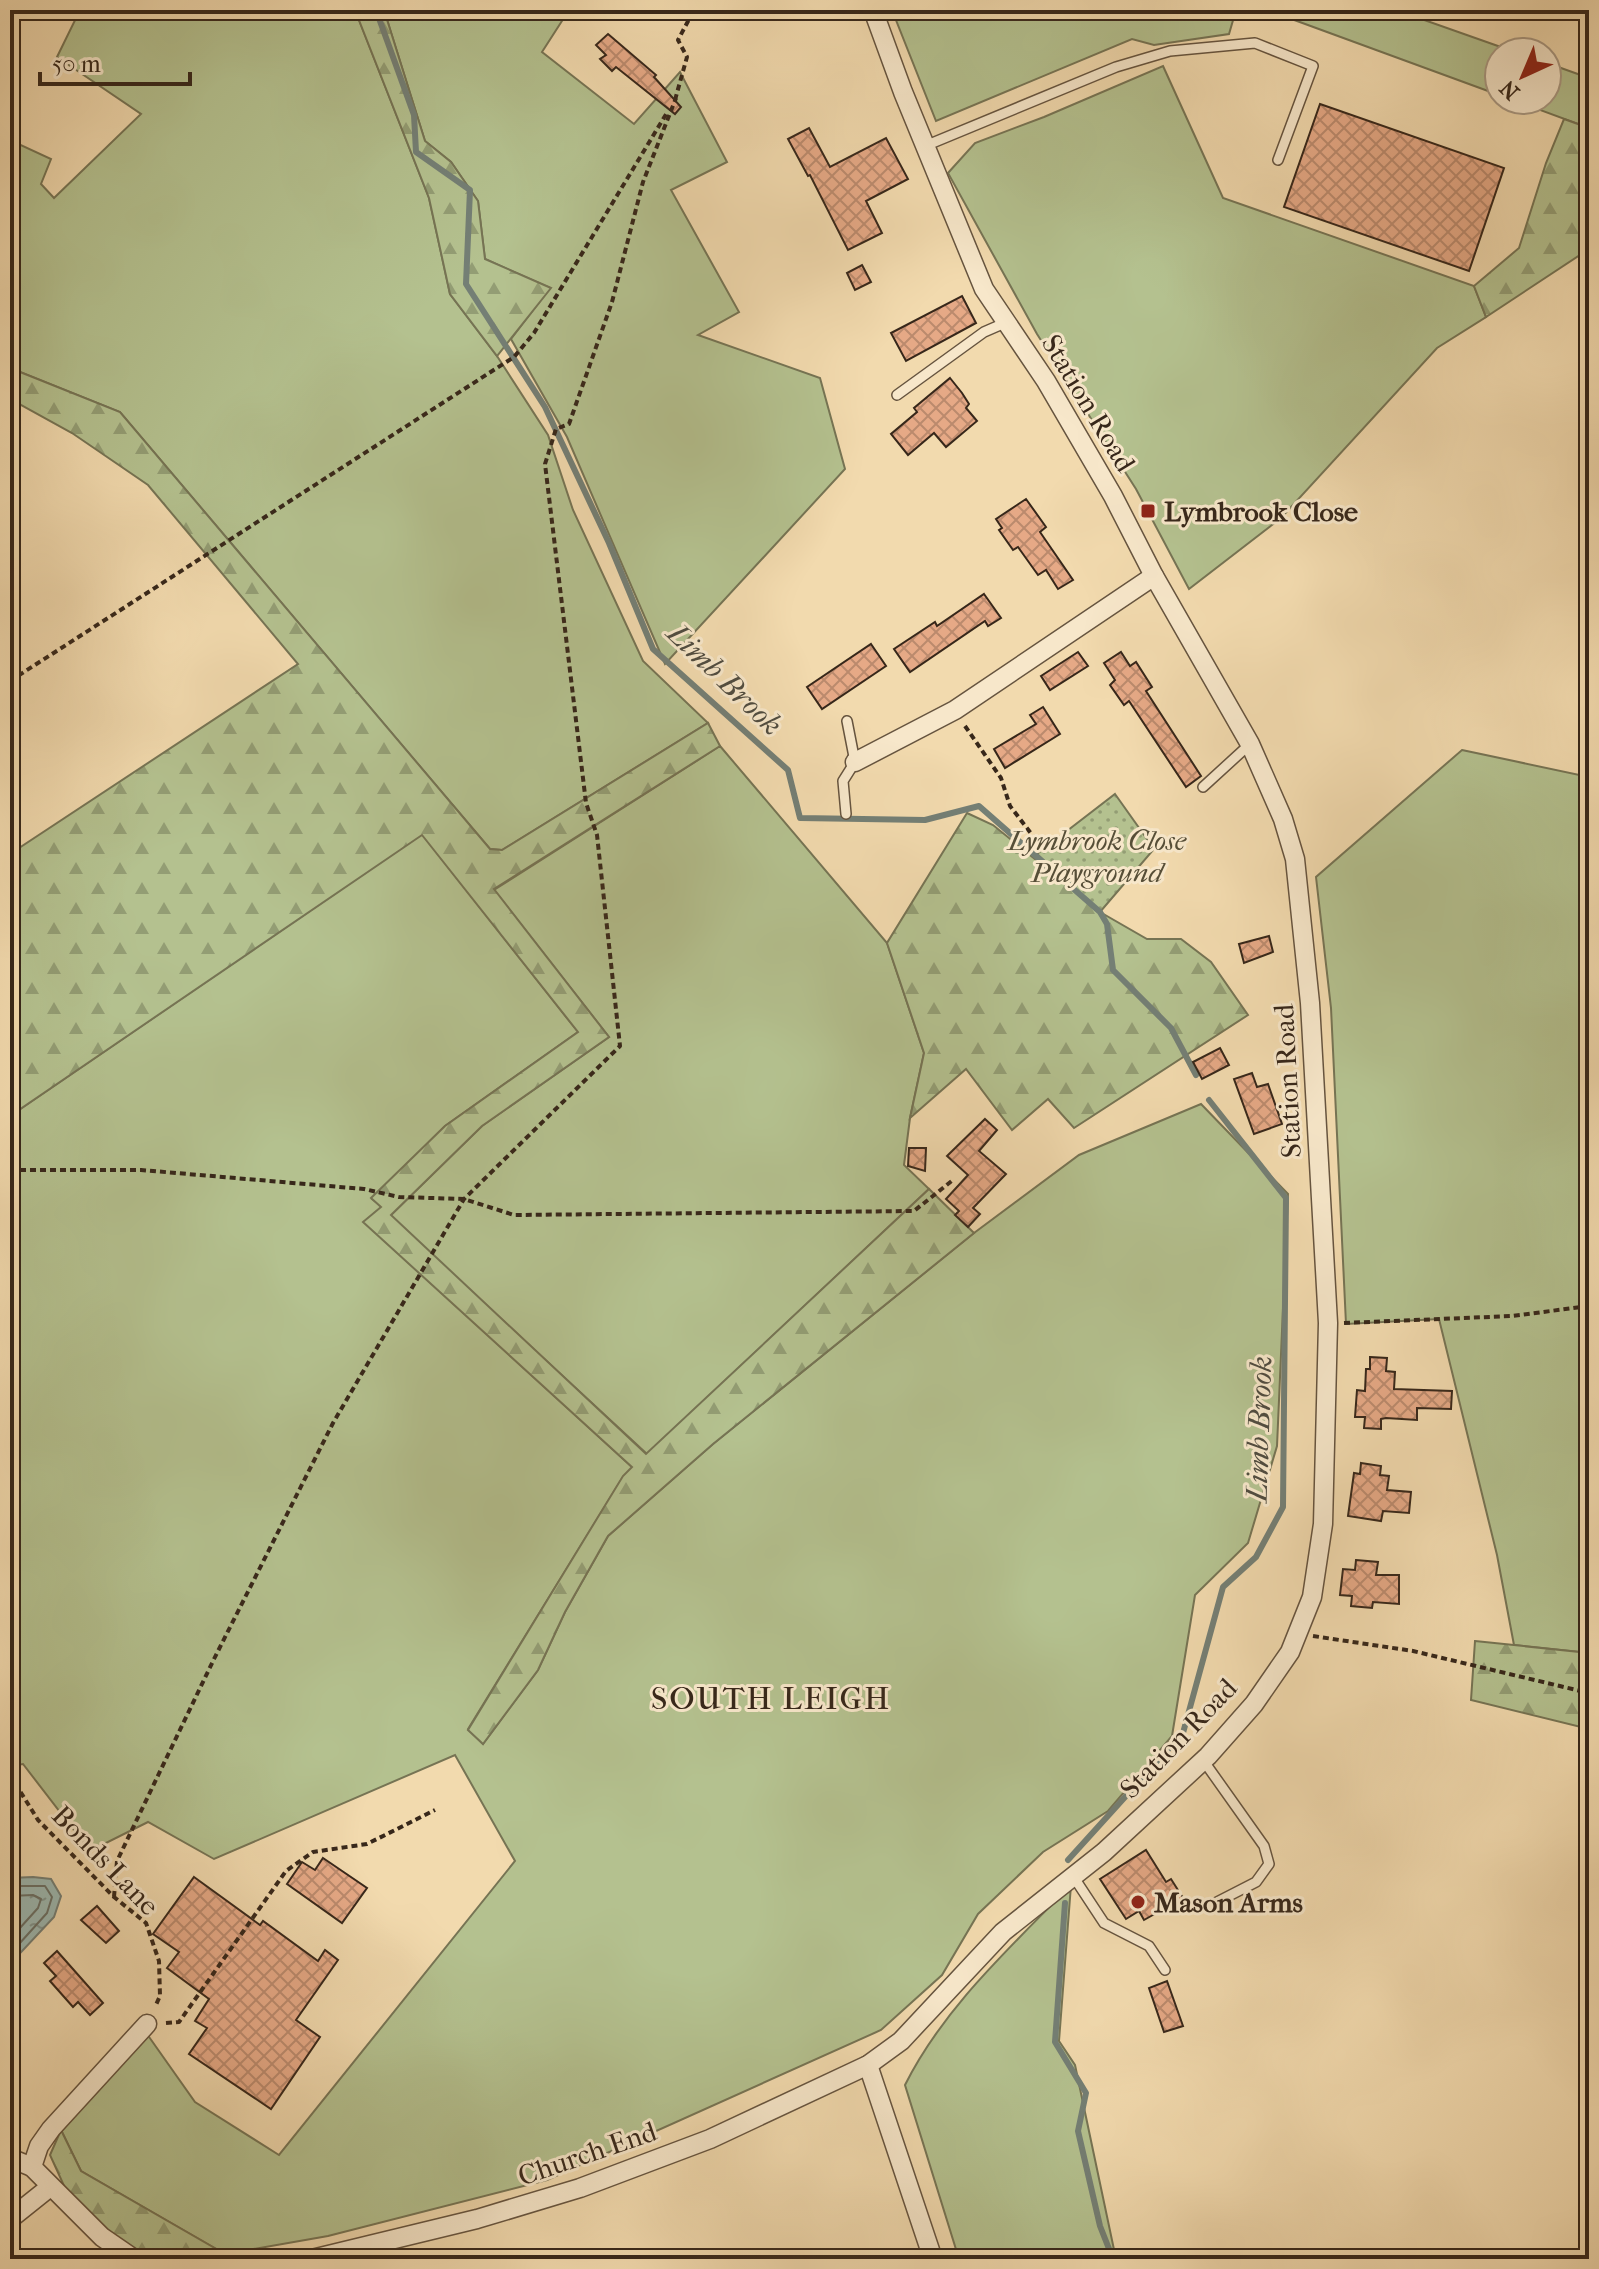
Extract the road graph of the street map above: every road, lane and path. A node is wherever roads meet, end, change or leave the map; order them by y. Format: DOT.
graph roads {
  1 [pos="694,10"];
  2 [pos="873,10"];
  3 [pos="676,98"];
  4 [pos="925,146"];
  5 [pos="1278,160"];
  6 [pos="1007,322"];
  7 [pos="897,395"];
  8 [pos="1154,576"];
  9 [pos="10,681"];
  10 [pos="955,710"];
  11 [pos="847,721"];
  12 [pos="1250,744"];
  13 [pos="855,762"];
  14 [pos="1203,787"];
  15 [pos="846,814"];
  16 [pos="1043,849"];
  17 [pos="10,1170"];
  18 [pos="953,1180"];
  19 [pos="464,1199"];
  20 [pos="1589,1306"];
  21 [pos="1328,1323"];
  22 [pos="1300,1634"];
  23 [pos="1589,1693"];
  24 [pos="1203,1760"];
  25 [pos="10,1775"];
  26 [pos="435,1810"];
  27 [pos="1073,1876"];
  28 [pos="114,1897"];
  29 [pos="1217,1902"];
  30 [pos="1165,1970"];
  31 [pos="147,2024"];
  32 [pos="868,2065"];
  33 [pos="10,2158"];
  34 [pos="32,2167"];
  35 [pos="50,2187"];
  36 [pos="10,2219"];
  37 [pos="134,2259"];
  38 [pos="312,2259"];
  39 [pos="933,2259"];
  1 -- 3 [label="path"];
  2 -- 4 [label="street, Station Road"];
  3 -- 9 [label="path"];
  3 -- 19 [label="path"];
  4 -- 5 [label="lane"];
  4 -- 6 [label="street, Station Road"];
  6 -- 7 [label="lane"];
  6 -- 8 [label="street, Station Road"];
  8 -- 10 [label="street"];
  8 -- 12 [label="street, Station Road"];
  10 -- 13 [label="street"];
  10 -- 16 [label="path"];
  11 -- 13 [label="lane"];
  12 -- 14 [label="lane"];
  12 -- 21 [label="street, Station Road"];
  13 -- 15 [label="lane"];
  17 -- 19 [label="path"];
  18 -- 19 [label="path"];
  19 -- 28 [label="path"];
  20 -- 21 [label="path"];
  21 -- 22 [label="street, Station Road"];
  22 -- 23 [label="path"];
  22 -- 24 [label="street, Station Road"];
  24 -- 27 [label="street, Station Road"];
  24 -- 29 [label="lane"];
  25 -- 28 [label="path, Bonds Lane"];
  26 -- 31 [label="path"];
  27 -- 30 [label="lane"];
  27 -- 32 [label="street, Station Road"];
  28 -- 31 [label="path, Bonds Lane"];
  31 -- 34 [label="street"];
  32 -- 38 [label="street, Church End"];
  32 -- 39 [label="street"];
  33 -- 34 [label="street"];
  34 -- 35 [label="street"];
  35 -- 36 [label="street"];
  35 -- 37 [label="street"];
}
